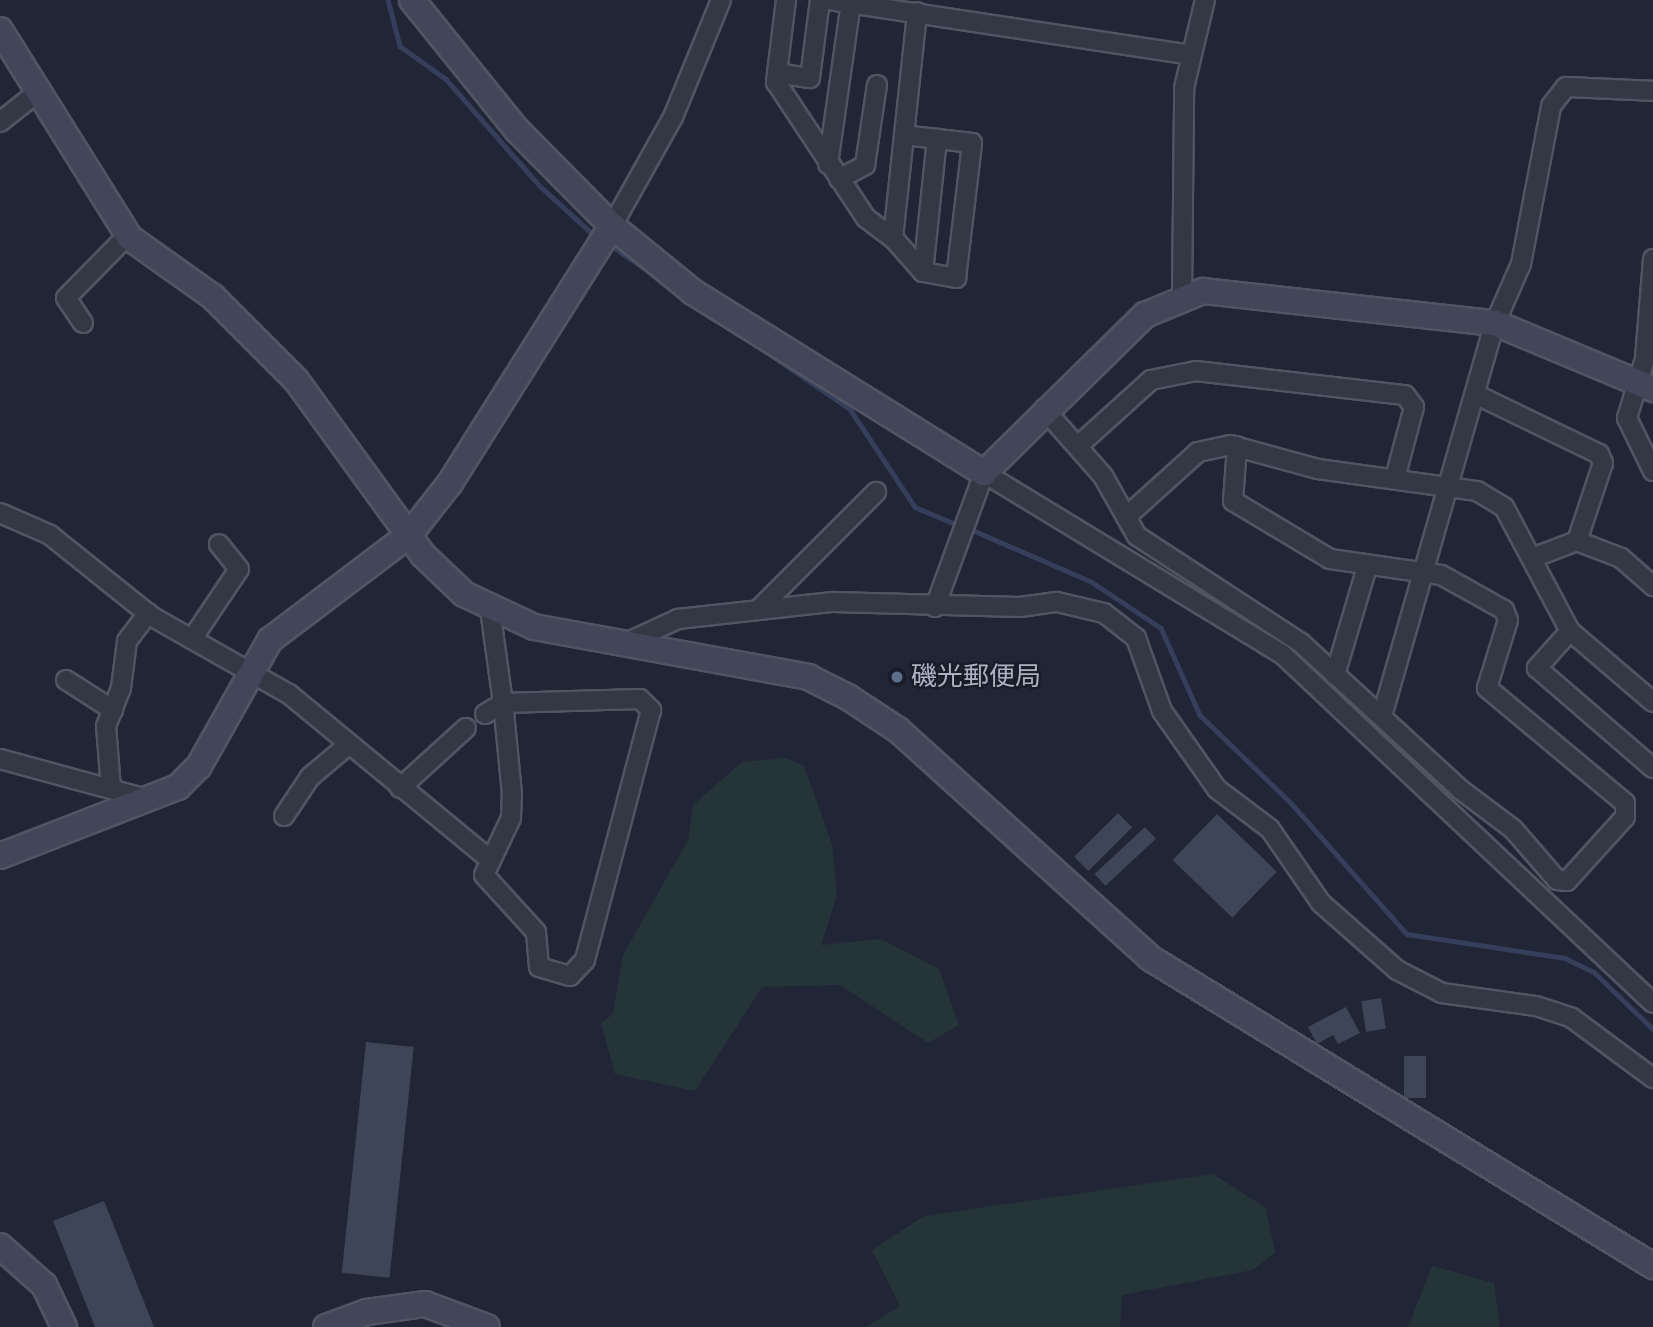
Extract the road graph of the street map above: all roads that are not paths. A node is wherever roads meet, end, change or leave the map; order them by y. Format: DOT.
graph roads {
  1 [pos="412,0"];
  2 [pos="721,0"];
  3 [pos="786,0"];
  4 [pos="820,0"];
  5 [pos="828,0"];
  6 [pos="1205,0"];
  7 [pos="851,3"];
  8 [pos="917,12"];
  9 [pos="0,30"];
  10 [pos="1187,54"];
  11 [pos="777,74"];
  12 [pos="877,85"];
  13 [pos="1653,91"];
  14 [pos="38,92"];
  15 [pos="0,121"];
  16 [pos="904,135"];
  17 [pos="937,139"];
  18 [pos="828,164"];
  19 [pos="839,179"];
  20 [pos="128,235"];
  21 [pos="607,235"];
  22 [pos="893,238"];
  23 [pos="1653,259"];
  24 [pos="923,272"];
  25 [pos="1652,283"];
  26 [pos="1182,296"];
  27 [pos="83,323"];
  28 [pos="1495,323"];
  29 [pos="1643,387"];
  30 [pos="1475,394"];
  31 [pos="1044,409"];
  32 [pos="1079,444"];
  33 [pos="1237,446"];
  34 [pos="1653,471"];
  35 [pos="984,473"];
  36 [pos="1395,478"];
  37 [pos="1449,486"];
  38 [pos="876,492"];
  39 [pos="0,513"];
  40 [pos="1126,517"];
  41 [pos="410,534"];
  42 [pos="1577,541"];
  43 [pos="219,544"];
  44 [pos="1535,557"];
  45 [pos="1367,567"];
  46 [pos="1423,573"];
  47 [pos="1653,586"];
  48 [pos="761,607"];
  49 [pos="935,607"];
  50 [pos="490,609"];
  51 [pos="148,614"];
  52 [pos="1570,631"];
  53 [pos="192,639"];
  54 [pos="622,645"];
  55 [pos="248,669"];
  56 [pos="1335,675"];
  57 [pos="66,680"];
  58 [pos="1653,702"];
  59 [pos="503,703"];
  60 [pos="113,710"];
  61 [pos="485,714"];
  62 [pos="1382,716"];
  63 [pos="466,728"];
  64 [pos="348,745"];
  65 [pos="0,759"];
  66 [pos="1653,768"];
  67 [pos="400,788"];
  68 [pos="111,789"];
  69 [pos="147,799"];
  70 [pos="284,816"];
  71 [pos="0,856"];
  72 [pos="489,859"];
  73 [pos="1653,1003"];
  74 [pos="1653,1078"];
  75 [pos="0,1246"];
  76 [pos="1653,1266"];
  77 [pos="64,1327"];
  78 [pos="326,1327"];
  79 [pos="487,1327"];
  1 -- 21 [label="street"];
  2 -- 21 [label="street"];
  3 -- 11 [label="street"];
  4 -- 11 [label="street"];
  5 -- 7 [label="street"];
  6 -- 10 [label="street"];
  7 -- 8 [label="street"];
  7 -- 18 [label="street"];
  8 -- 10 [label="street"];
  8 -- 16 [label="street"];
  9 -- 14 [label="street"];
  10 -- 26 [label="street"];
  11 -- 18 [label="street"];
  12 -- 19 [label="street"];
  13 -- 28 [label="street"];
  14 -- 15 [label="street"];
  14 -- 20 [label="street"];
  16 -- 17 [label="street"];
  16 -- 22 [label="street"];
  17 -- 24 [label="street"];
  17 -- 24 [label="street"];
  18 -- 19 [label="street"];
  19 -- 22 [label="street"];
  20 -- 27 [label="street"];
  20 -- 41 [label="street"];
  21 -- 35 [label="street"];
  21 -- 41 [label="street"];
  22 -- 24 [label="street"];
  23 -- 25 [label="street"];
  25 -- 29 [label="street"];
  26 -- 28 [label="street"];
  26 -- 31 [label="street"];
  28 -- 29 [label="street"];
  28 -- 30 [label="street"];
  29 -- 34 [label="street"];
  30 -- 37 [label="street"];
  30 -- 42 [label="street"];
  31 -- 32 [label="street"];
  31 -- 35 [label="street"];
  32 -- 36 [label="street"];
  32 -- 40 [label="street"];
  33 -- 36 [label="street"];
  33 -- 40 [label="street"];
  33 -- 45 [label="street"];
  35 -- 49 [label="street"];
  35 -- 73 [label="street"];
  36 -- 37 [label="street"];
  37 -- 44 [label="street"];
  37 -- 46 [label="street"];
  38 -- 48 [label="street"];
  39 -- 51 [label="street"];
  40 -- 56 [label="street"];
  41 -- 50 [label="street"];
  41 -- 55 [label="street"];
  42 -- 44 [label="street"];
  42 -- 47 [label="street"];
  43 -- 53 [label="street"];
  44 -- 52 [label="street"];
  45 -- 46 [label="street"];
  45 -- 56 [label="street"];
  46 -- 62 [label="street"];
  46 -- 62 [label="street"];
  48 -- 49 [label="street"];
  48 -- 54 [label="street"];
  49 -- 74 [label="street"];
  50 -- 54 [label="street"];
  50 -- 59 [label="street"];
  51 -- 53 [label="street"];
  51 -- 60 [label="street"];
  52 -- 58 [label="street"];
  52 -- 66 [label="street"];
  53 -- 55 [label="street"];
  54 -- 76 [label="street"];
  55 -- 64 [label="street"];
  55 -- 69 [label="street"];
  56 -- 62 [label="street"];
  57 -- 60 [label="street"];
  59 -- 61 [label="street"];
  59 -- 72 [label="street"];
  59 -- 72 [label="street"];
  60 -- 68 [label="street"];
  63 -- 67 [label="street"];
  64 -- 67 [label="street"];
  64 -- 70 [label="street"];
  65 -- 68 [label="street"];
  67 -- 72 [label="street"];
  68 -- 69 [label="street"];
  69 -- 71 [label="street"];
  75 -- 77 [label="street"];
  78 -- 79 [label="street"];
}
